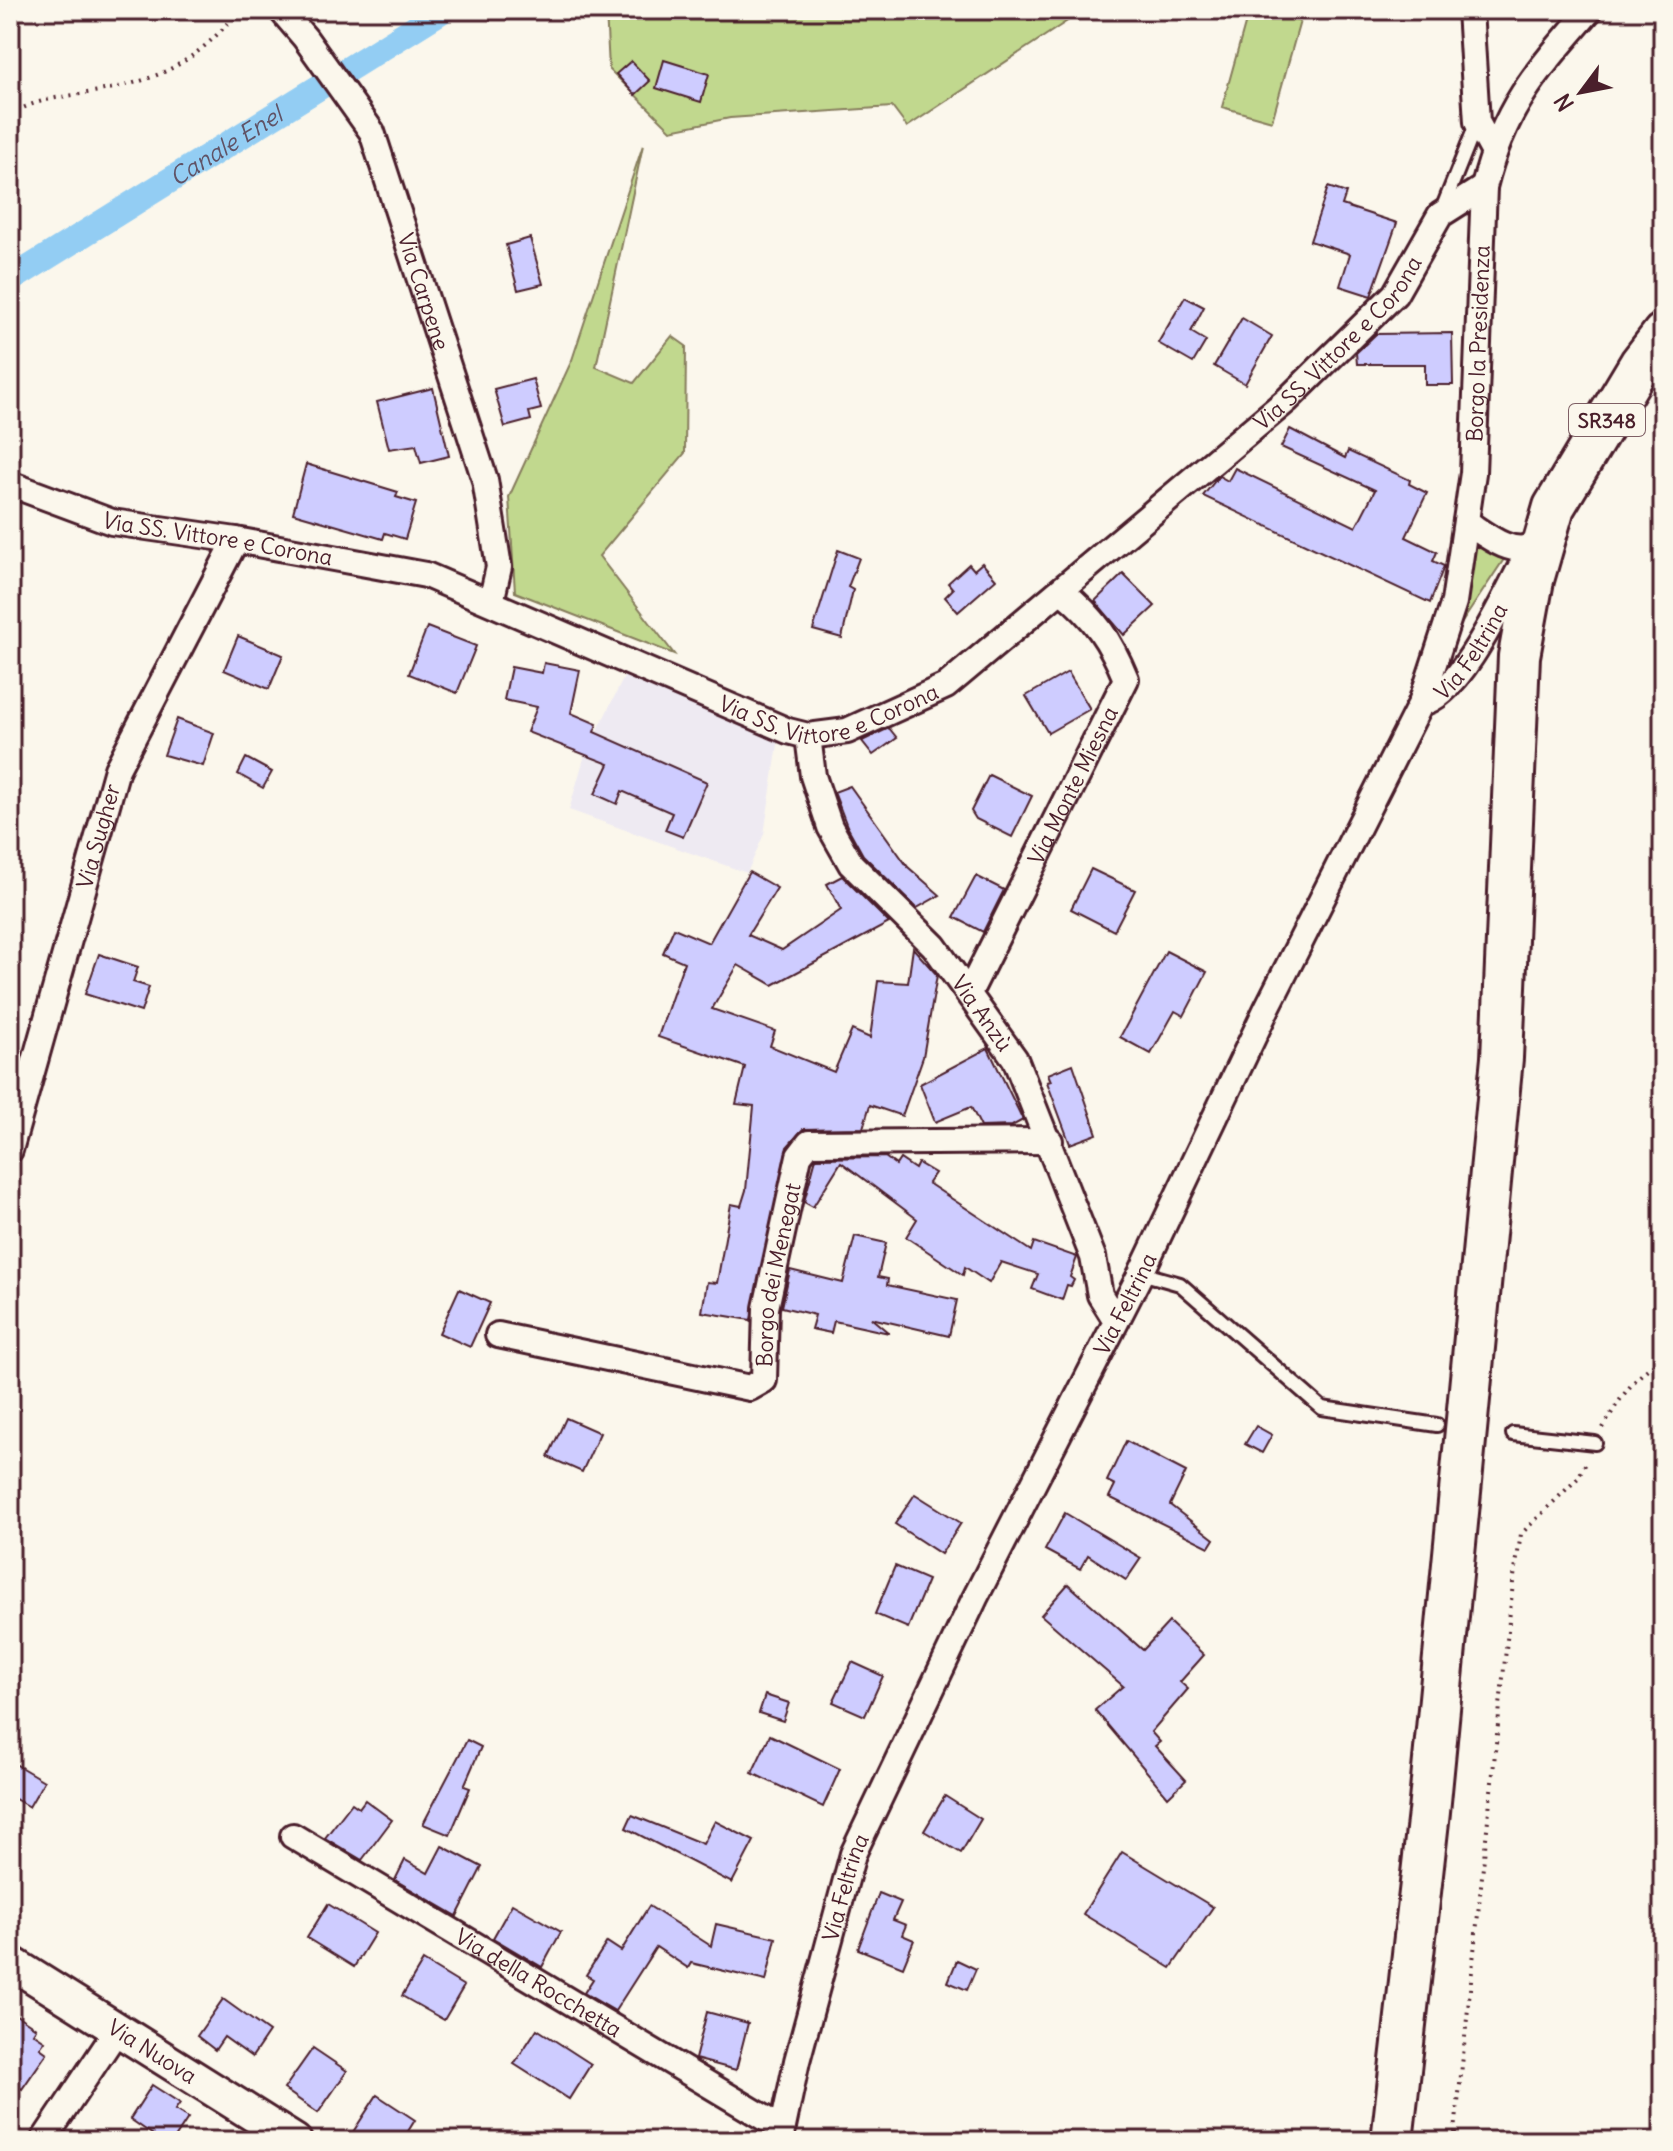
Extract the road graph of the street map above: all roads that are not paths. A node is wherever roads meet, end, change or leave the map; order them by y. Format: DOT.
graph roads {
  1 [pos="281,10"];
  2 [pos="1470,10"];
  3 [pos="1590,10"];
  4 [pos="1477,122"];
  5 [pos="1493,151"];
  6 [pos="1484,187"];
  7 [pos="1440,215"];
  8 [pos="1663,334"];
  9 [pos="10,484"];
  10 [pos="1554,507"];
  11 [pos="1466,522"];
  12 [pos="236,540"];
  13 [pos="1532,546"];
  14 [pos="1062,591"];
  15 [pos="491,602"];
  16 [pos="1421,703"];
  17 [pos="808,736"];
  18 [pos="969,993"];
  19 [pos="1050,1141"];
  20 [pos="10,1150"];
  21 [pos="1141,1273"];
  22 [pos="1115,1319"];
  23 [pos="498,1335"];
  24 [pos="1437,1425"];
  25 [pos="1513,1434"];
  26 [pos="1595,1443"];
  27 [pos="293,1836"];
  28 [pos="10,1962"];
  29 [pos="117,2030"];
  30 [pos="781,2135"];
  31 [pos="43,2141"];
  32 [pos="295,2141"];
  33 [pos="1392,2141"];
  1 -- 15 [label="street, Via Carpene"];
  2 -- 4 [label="street"];
  3 -- 5 [label="street, Borgo la Presidenza"];
  4 -- 5 [label="street"];
  4 -- 7 [label="lane"];
  5 -- 6 [label="street, Borgo la Presidenza"];
  6 -- 7 [label="street, Via SS. Vittore e Corona"];
  6 -- 11 [label="street, Borgo la Presidenza"];
  7 -- 14 [label="street, Via SS. Vittore e Corona"];
  8 -- 10 [label="main road, Via Feltrina / SR348"];
  9 -- 12 [label="street, Via SS. Vittore e Corona"];
  10 -- 13 [label="street, Via Feltrina"];
  10 -- 33 [label="main road, Via Feltrina"];
  11 -- 13 [label="street"];
  11 -- 16 [label="street, Borgo la Presidenza"];
  12 -- 15 [label="street, Via SS. Vittore e Corona"];
  12 -- 20 [label="street, Via Sugher"];
  13 -- 16 [label="street, Via Feltrina"];
  14 -- 17 [label="street, Via SS. Vittore e Corona"];
  14 -- 18 [label="street, Via Monte Miesna"];
  15 -- 17 [label="street, Via SS. Vittore e Corona"];
  16 -- 21 [label="street, Via Feltrina"];
  17 -- 18 [label="street, Via Anzù"];
  18 -- 19 [label="street, Via Anzù"];
  19 -- 22 [label="street, Via Anzù"];
  19 -- 23 [label="street, Borgo dei Menegat"];
  21 -- 22 [label="street, Via Feltrina"];
  21 -- 24 [label="lane"];
  22 -- 30 [label="street, Via Feltrina"];
  25 -- 26 [label="lane"];
  27 -- 30 [label="street, Via della Rocchetta"];
  28 -- 29 [label="street, Via Nuova"];
  29 -- 31 [label="street"];
  29 -- 32 [label="street, Via Nuova"];
}
